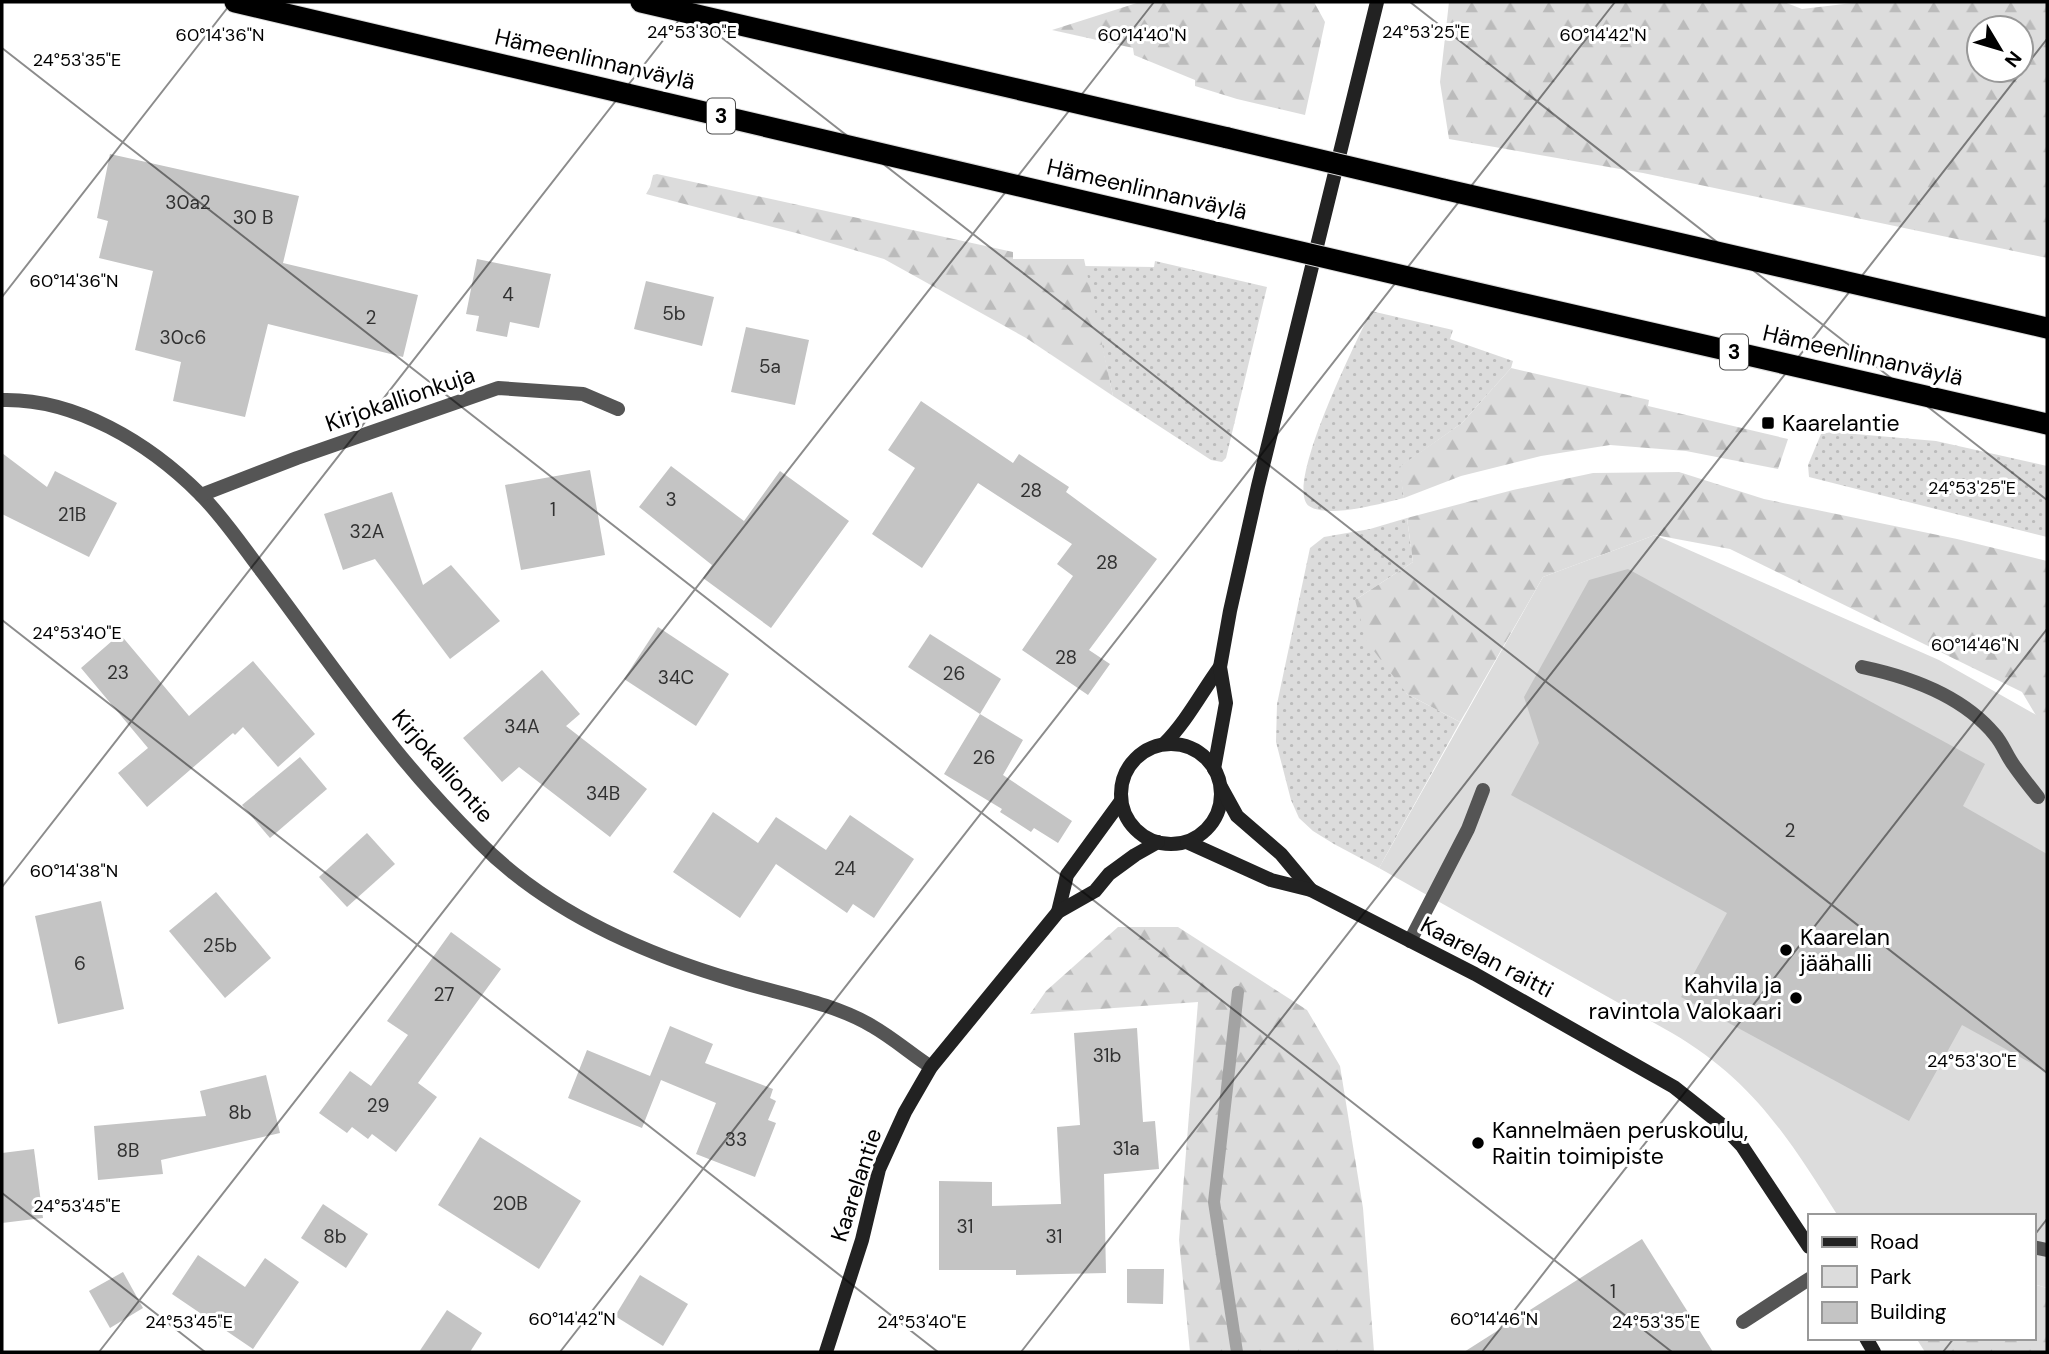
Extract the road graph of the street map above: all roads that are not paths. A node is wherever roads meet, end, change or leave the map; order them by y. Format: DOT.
graph roads {
  1 [pos="235,2"];
  2 [pos="640,2"];
  3 [pos="1377,2"];
  4 [pos="2047,328"];
  5 [pos="2,400"];
  6 [pos="618,409"];
  7 [pos="2047,424"];
  8 [pos="201,495"];
  9 [pos="1220,667"];
  10 [pos="1863,667"];
  11 [pos="1164,744"];
  12 [pos="1214,769"];
  13 [pos="1221,787"];
  14 [pos="1483,790"];
  15 [pos="2038,797"];
  16 [pos="1121,801"];
  17 [pos="1158,842"];
  18 [pos="1187,842"];
  19 [pos="1311,890"];
  20 [pos="1058,912"];
  21 [pos="1410,941"];
  22 [pos="931,1067"];
  23 [pos="1808,1245"];
  24 [pos="1808,1280"];
  25 [pos="1743,1322"];
  26 [pos="826,1352"];
  1 -- 7 [label="highway, Hämeenlinnanväylä / 3, bridge"];
  2 -- 4 [label="highway, bridge"];
  3 -- 9 [label="main road"];
  5 -- 8 [label="street, Kirjokalliontie"];
  6 -- 8 [label="street, Kirjokallionkuja"];
  8 -- 22 [label="street, Kirjokalliontie"];
  9 -- 11 [label="main road"];
  9 -- 12 [label="main road"];
  10 -- 15 [label="street"];
  11 -- 12 [label="main road"];
  11 -- 16 [label="main road"];
  12 -- 13 [label="main road"];
  13 -- 18 [label="main road"];
  13 -- 19 [label="main road, Kaarelan raitti"];
  14 -- 21 [label="street"];
  16 -- 17 [label="main road"];
  16 -- 20 [label="main road, Kaarelantie"];
  17 -- 18 [label="main road"];
  17 -- 20 [label="main road, Kaarelantie"];
  18 -- 19 [label="main road, Kaarelan raitti"];
  19 -- 21 [label="main road, Kaarelan raitti"];
  20 -- 22 [label="main road, Kaarelantie"];
  21 -- 23 [label="main road, Kaarelan raitti"];
  22 -- 26 [label="main road, Kaarelantie"];
  24 -- 25 [label="street"];
}
